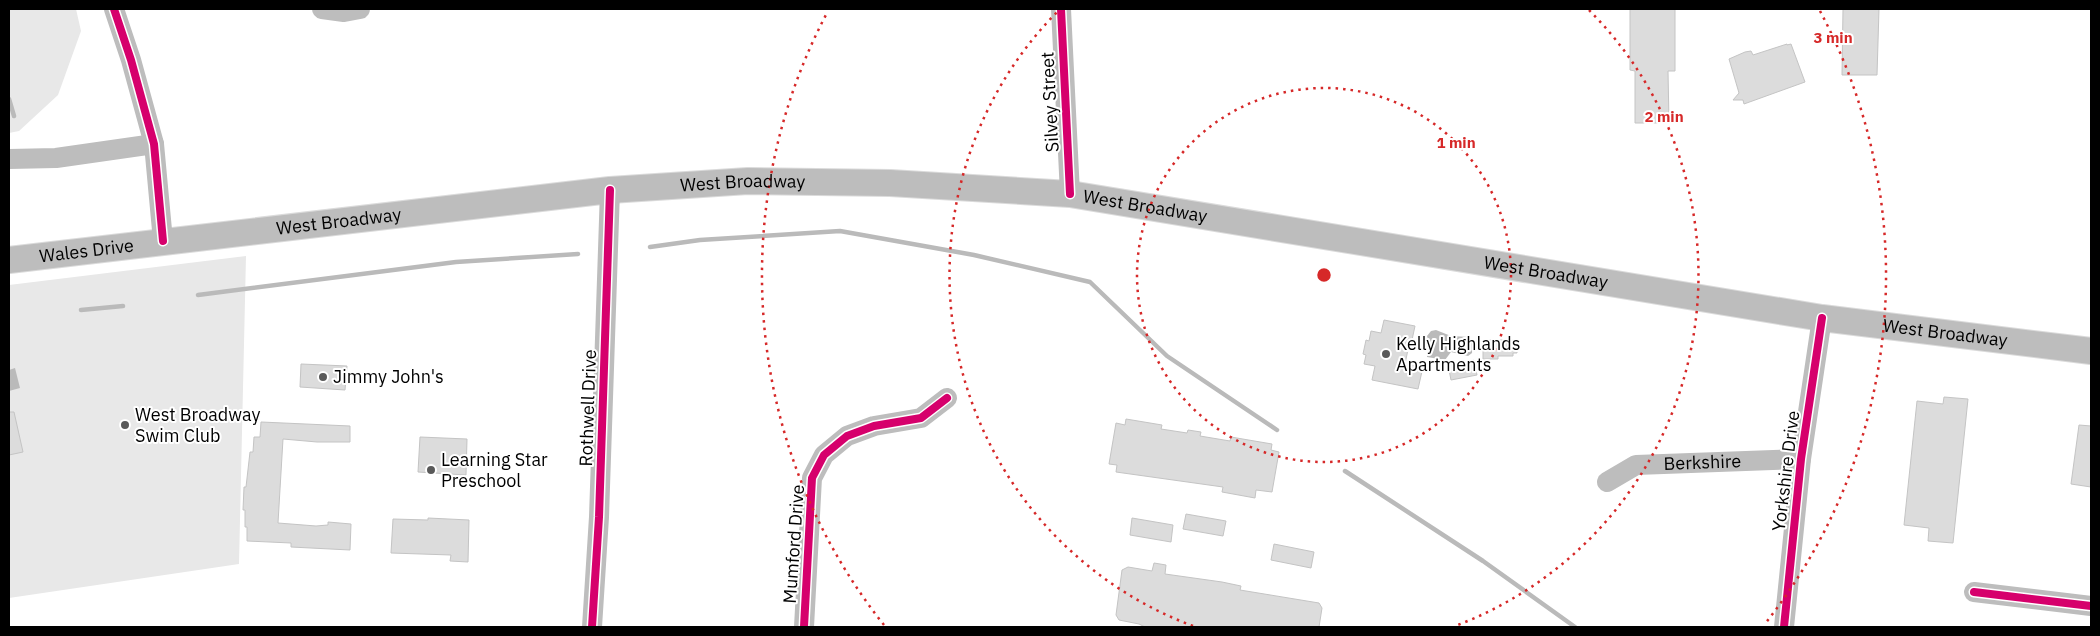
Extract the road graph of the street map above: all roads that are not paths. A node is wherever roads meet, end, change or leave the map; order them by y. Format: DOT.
graph roads {
  1 [pos="114,9"];
  2 [pos="322,9"];
  3 [pos="360,9"];
  4 [pos="1061,9"];
  5 [pos="154,144"];
  6 [pos="9,159"];
  7 [pos="610,190"];
  8 [pos="1070,194"];
  9 [pos="163,241"];
  10 [pos="9,260"];
  11 [pos="1822,318"];
  12 [pos="2091,351"];
  13 [pos="947,398"];
  14 [pos="1801,459"];
  15 [pos="1607,482"];
  16 [pos="1974,592"];
  17 [pos="2091,606"];
  18 [pos="592,627"];
  19 [pos="804,627"];
  20 [pos="1784,627"];
  1 -- 5 [label="street"];
  2 -- 3 [label="street"];
  4 -- 8 [label="street, Silvey Street"];
  5 -- 6 [label="street"];
  5 -- 9 [label="street"];
  7 -- 8 [label="main road, West Broadway"];
  7 -- 9 [label="main road, West Broadway"];
  7 -- 18 [label="street, Rothwell Drive"];
  8 -- 11 [label="main road, West Broadway"];
  9 -- 10 [label="main road, Wales Drive"];
  11 -- 12 [label="main road, West Broadway"];
  11 -- 14 [label="street, Yorkshire Drive"];
  13 -- 19 [label="street, Mumford Drive"];
  14 -- 15 [label="street, Berkshire"];
  14 -- 20 [label="street, Yorkshire Drive"];
  16 -- 17 [label="street"];
}
